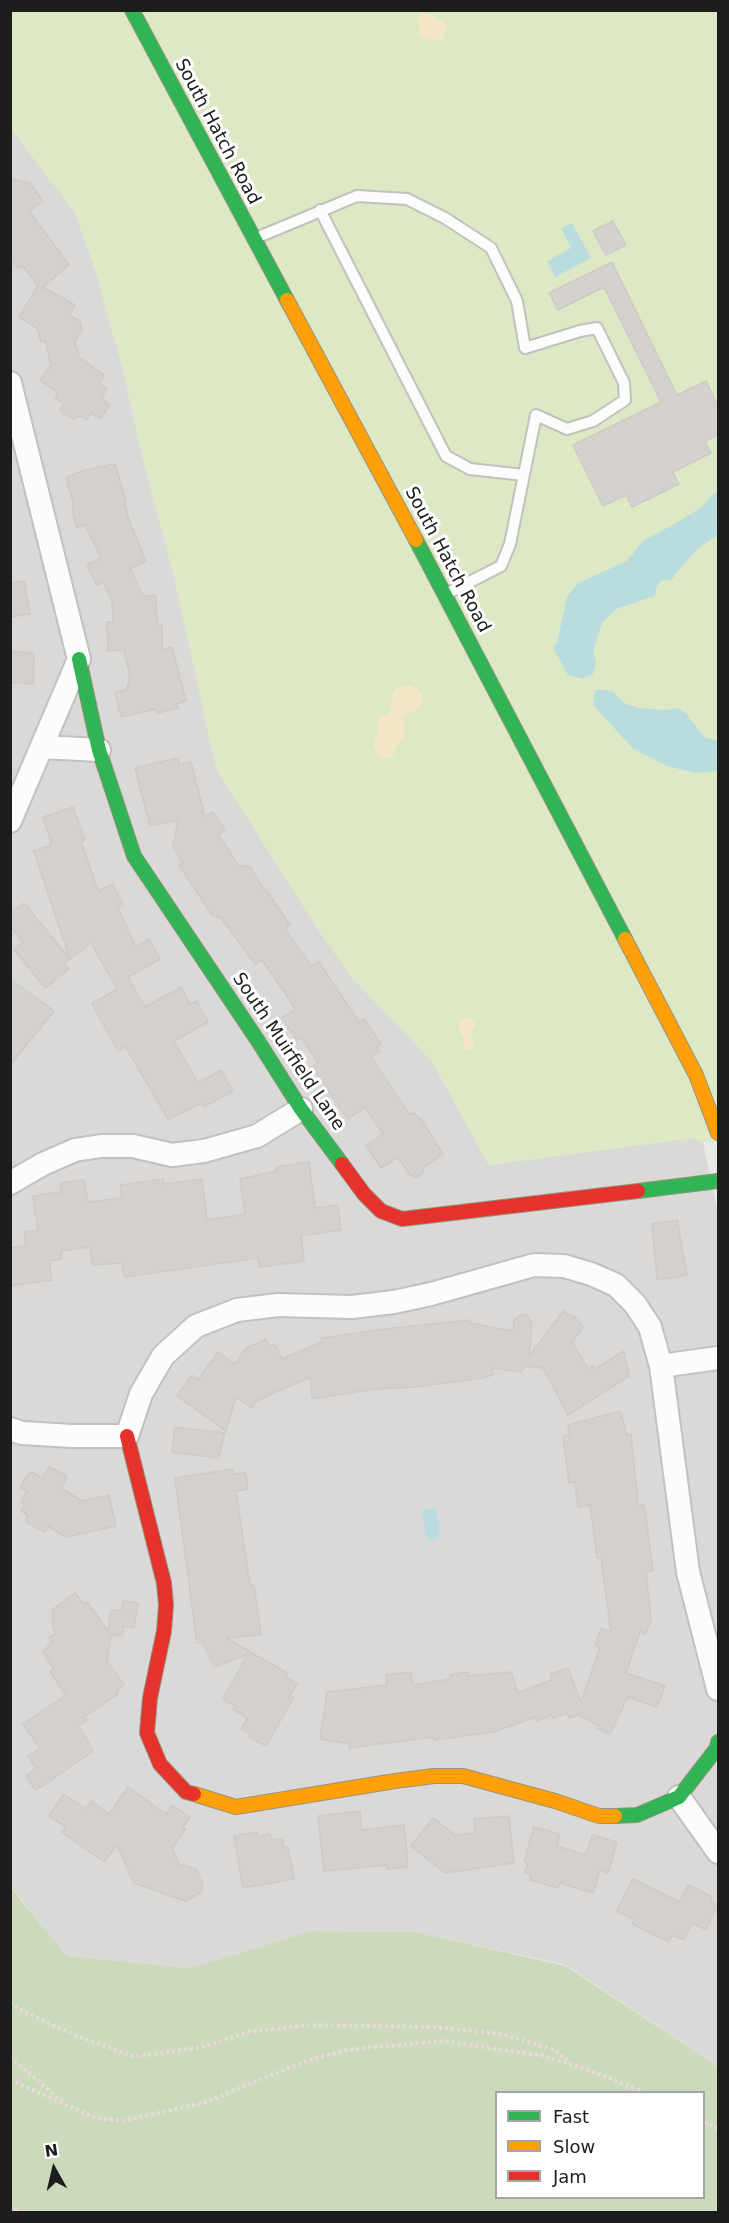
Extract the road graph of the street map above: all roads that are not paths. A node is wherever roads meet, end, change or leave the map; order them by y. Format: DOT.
graph roads {
  1 [pos="132,10"];
  2 [pos="320,210"];
  3 [pos="253,239"];
  4 [pos="10,383"];
  5 [pos="524,474"];
  6 [pos="445,595"];
  7 [pos="79,659"];
  8 [pos="42,747"];
  9 [pos="99,750"];
  10 [pos="10,821"];
  11 [pos="301,1109"];
  12 [pos="718,1133"];
  13 [pos="718,1181"];
  14 [pos="10,1183"];
  15 [pos="718,1358"];
  16 [pos="661,1366"];
  17 [pos="10,1429"];
  18 [pos="127,1436"];
  19 [pos="718,1689"];
  20 [pos="718,1742"];
  21 [pos="680,1797"];
  22 [pos="718,1852"];
  1 -- 3 [label="street, South Hatch Road"];
  2 -- 3 [label="lane"];
  2 -- 5 [label="lane"];
  2 -- 5 [label="lane"];
  3 -- 6 [label="street, South Hatch Road"];
  4 -- 7 [label="street"];
  5 -- 6 [label="lane"];
  6 -- 12 [label="street, South Hatch Road"];
  7 -- 8 [label="street"];
  7 -- 9 [label="street, South Muirfield Lane"];
  8 -- 9 [label="street"];
  8 -- 10 [label="street"];
  9 -- 11 [label="street, South Muirfield Lane"];
  11 -- 13 [label="street, South Muirfield Lane"];
  11 -- 14 [label="street"];
  15 -- 16 [label="street"];
  16 -- 18 [label="street"];
  16 -- 19 [label="street"];
  17 -- 18 [label="street"];
  18 -- 21 [label="street"];
  20 -- 21 [label="street"];
  21 -- 22 [label="street"];
}
